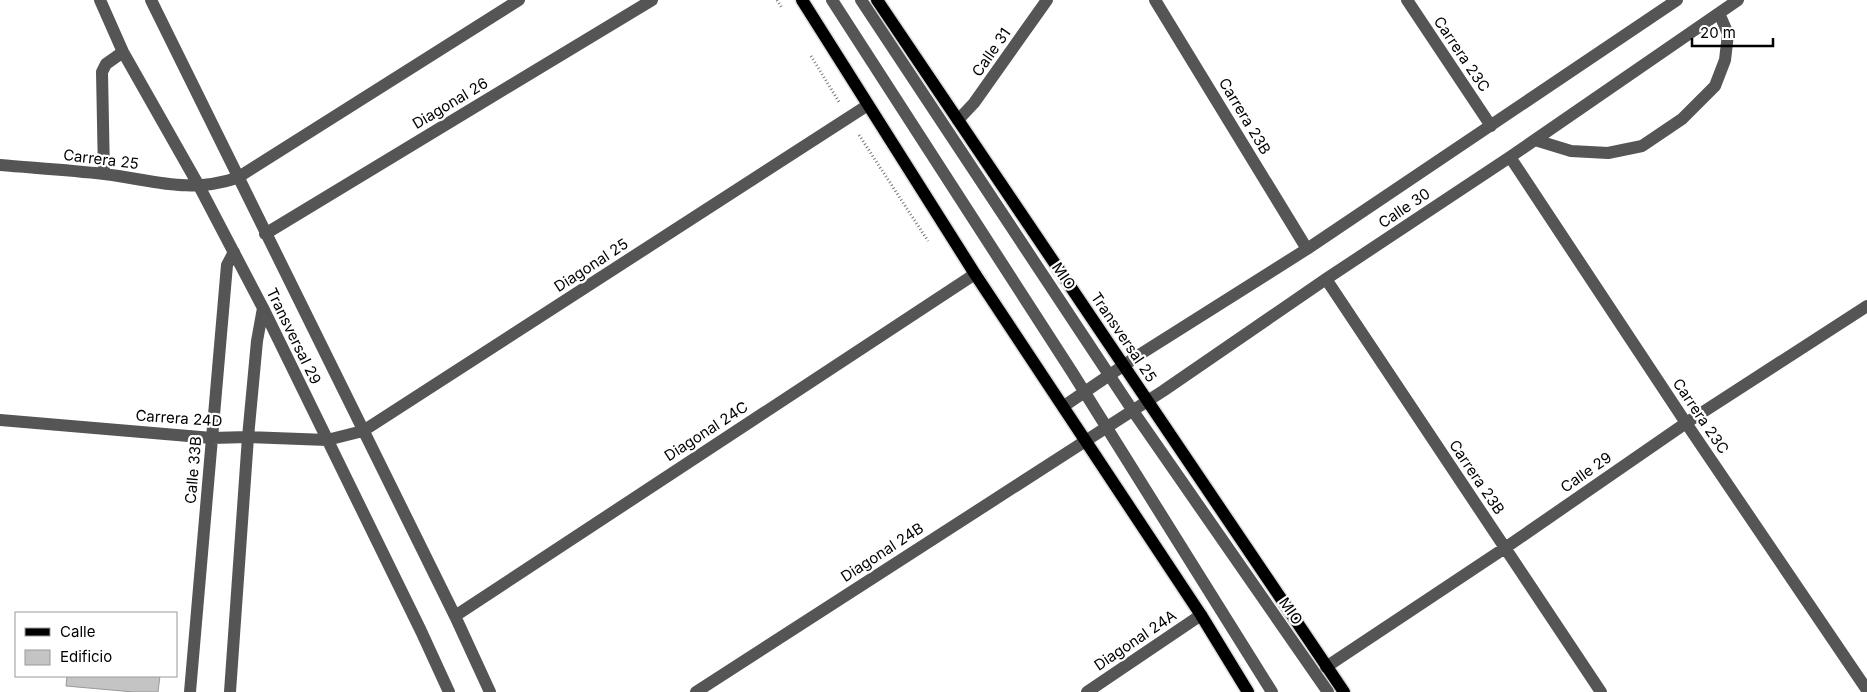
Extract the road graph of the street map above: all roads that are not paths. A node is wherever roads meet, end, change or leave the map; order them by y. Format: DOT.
graph roads {
  1 [pos="100,0"];
  2 [pos="150,0"];
  3 [pos="519,0"];
  4 [pos="652,0"];
  5 [pos="802,0"];
  6 [pos="832,0"];
  7 [pos="860,0"];
  8 [pos="877,0"];
  9 [pos="1047,0"];
  10 [pos="1155,0"];
  11 [pos="1407,0"];
  12 [pos="1677,0"];
  13 [pos="1738,0"];
  14 [pos="1719,13"];
  15 [pos="123,52"];
  16 [pos="868,104"];
  17 [pos="958,120"];
  18 [pos="1491,126"];
  19 [pos="1535,140"];
  20 [pos="1510,157"];
  21 [pos="0,165"];
  22 [pos="104,174"];
  23 [pos="237,178"];
  24 [pos="199,186"];
  25 [pos="265,234"];
  26 [pos="1307,249"];
  27 [pos="234,252"];
  28 [pos="975,274"];
  29 [pos="1326,279"];
  30 [pos="1867,306"];
  31 [pos="263,308"];
  32 [pos="1124,365"];
  33 [pos="1109,375"];
  34 [pos="1084,392"];
  35 [pos="1147,401"];
  36 [pos="1064,406"];
  37 [pos="1132,410"];
  38 [pos="0,420"];
  39 [pos="1686,423"];
  40 [pos="1106,428"];
  41 [pos="363,432"];
  42 [pos="248,437"];
  43 [pos="212,438"];
  44 [pos="327,440"];
  45 [pos="1086,440"];
  46 [pos="1505,548"];
  47 [pos="1201,615"];
  48 [pos="455,616"];
  49 [pos="1326,667"];
  50 [pos="1867,690"];
  51 [pos="190,692"];
  52 [pos="230,692"];
  53 [pos="448,692"];
  54 [pos="490,692"];
  55 [pos="696,692"];
  56 [pos="1087,692"];
  57 [pos="1248,692"];
  58 [pos="1272,692"];
  59 [pos="1328,692"];
  60 [pos="1344,692"];
  61 [pos="1601,692"];
  1 -- 15 [label="street, Transversal 29"];
  2 -- 23 [label="street, Transversal 29"];
  3 -- 23 [label="street"];
  4 -- 25 [label="street, Diagonal 26"];
  5 -- 16 [label="main road"];
  6 -- 34 [label="street"];
  7 -- 33 [label="street, MIO"];
  8 -- 17 [label="main road, Transversal 25"];
  9 -- 17 [label="street, Calle 31"];
  10 -- 26 [label="street, Carrera 23B"];
  11 -- 18 [label="street, Carrera 23C"];
  12 -- 18 [label="street, Calle 30"];
  13 -- 14 [label="street, Calle 30"];
  14 -- 19 [label="street, Calle 30"];
  14 -- 19 [label="street"];
  15 -- 22 [label="street"];
  15 -- 24 [label="street, Transversal 29"];
  16 -- 28 [label="main road"];
  16 -- 41 [label="street, Diagonal 25"];
  17 -- 32 [label="main road, Transversal 25"];
  18 -- 26 [label="street, Calle 30"];
  19 -- 20 [label="street, Calle 30"];
  20 -- 29 [label="street, Calle 30"];
  20 -- 39 [label="street, Carrera 23C"];
  21 -- 22 [label="street, Carrera 25"];
  22 -- 24 [label="street, Carrera 25"];
  23 -- 24 [label="street"];
  23 -- 25 [label="street, Transversal 29"];
  24 -- 27 [label="street, Transversal 29"];
  25 -- 41 [label="street, Transversal 29"];
  26 -- 32 [label="street, Calle 30"];
  27 -- 31 [label="street, Transversal 29"];
  27 -- 43 [label="street, Calle 33B"];
  28 -- 36 [label="main road"];
  28 -- 48 [label="street, Diagonal 24C"];
  29 -- 35 [label="street, Calle 30"];
  29 -- 46 [label="street, Carrera 23B"];
  30 -- 39 [label="street, Calle 29"];
  31 -- 42 [label="street"];
  31 -- 44 [label="street, Transversal 29"];
  32 -- 33 [label="street, Calle 30"];
  32 -- 35 [label="main road, Transversal 25"];
  33 -- 34 [label="street, Calle 30"];
  33 -- 37 [label="street, MIO"];
  34 -- 36 [label="street, Calle 30"];
  34 -- 40 [label="street"];
  35 -- 37 [label="street, Calle 30"];
  35 -- 49 [label="main road, Transversal 25"];
  36 -- 45 [label="main road"];
  37 -- 40 [label="street, Calle 30"];
  37 -- 59 [label="street, MIO"];
  38 -- 43 [label="street, Carrera 24D"];
  39 -- 46 [label="street, Calle 29"];
  39 -- 50 [label="street, Carrera 23C"];
  40 -- 45 [label="street, Calle 30"];
  40 -- 58 [label="street"];
  41 -- 44 [label="street, Diagonal 25"];
  41 -- 48 [label="street, Transversal 29"];
  42 -- 43 [label="street, Carrera 24D"];
  42 -- 44 [label="street, Carrera 24D"];
  42 -- 52 [label="street"];
  43 -- 51 [label="street, Calle 33B"];
  44 -- 53 [label="street, Transversal 29"];
  45 -- 47 [label="main road"];
  45 -- 55 [label="street, Diagonal 24B"];
  46 -- 49 [label="street, Calle 29"];
  46 -- 61 [label="street, Carrera 23B"];
  47 -- 56 [label="street, Diagonal 24A"];
  47 -- 57 [label="main road"];
  48 -- 54 [label="street, Transversal 29"];
  49 -- 60 [label="main road, Transversal 25"];
}
